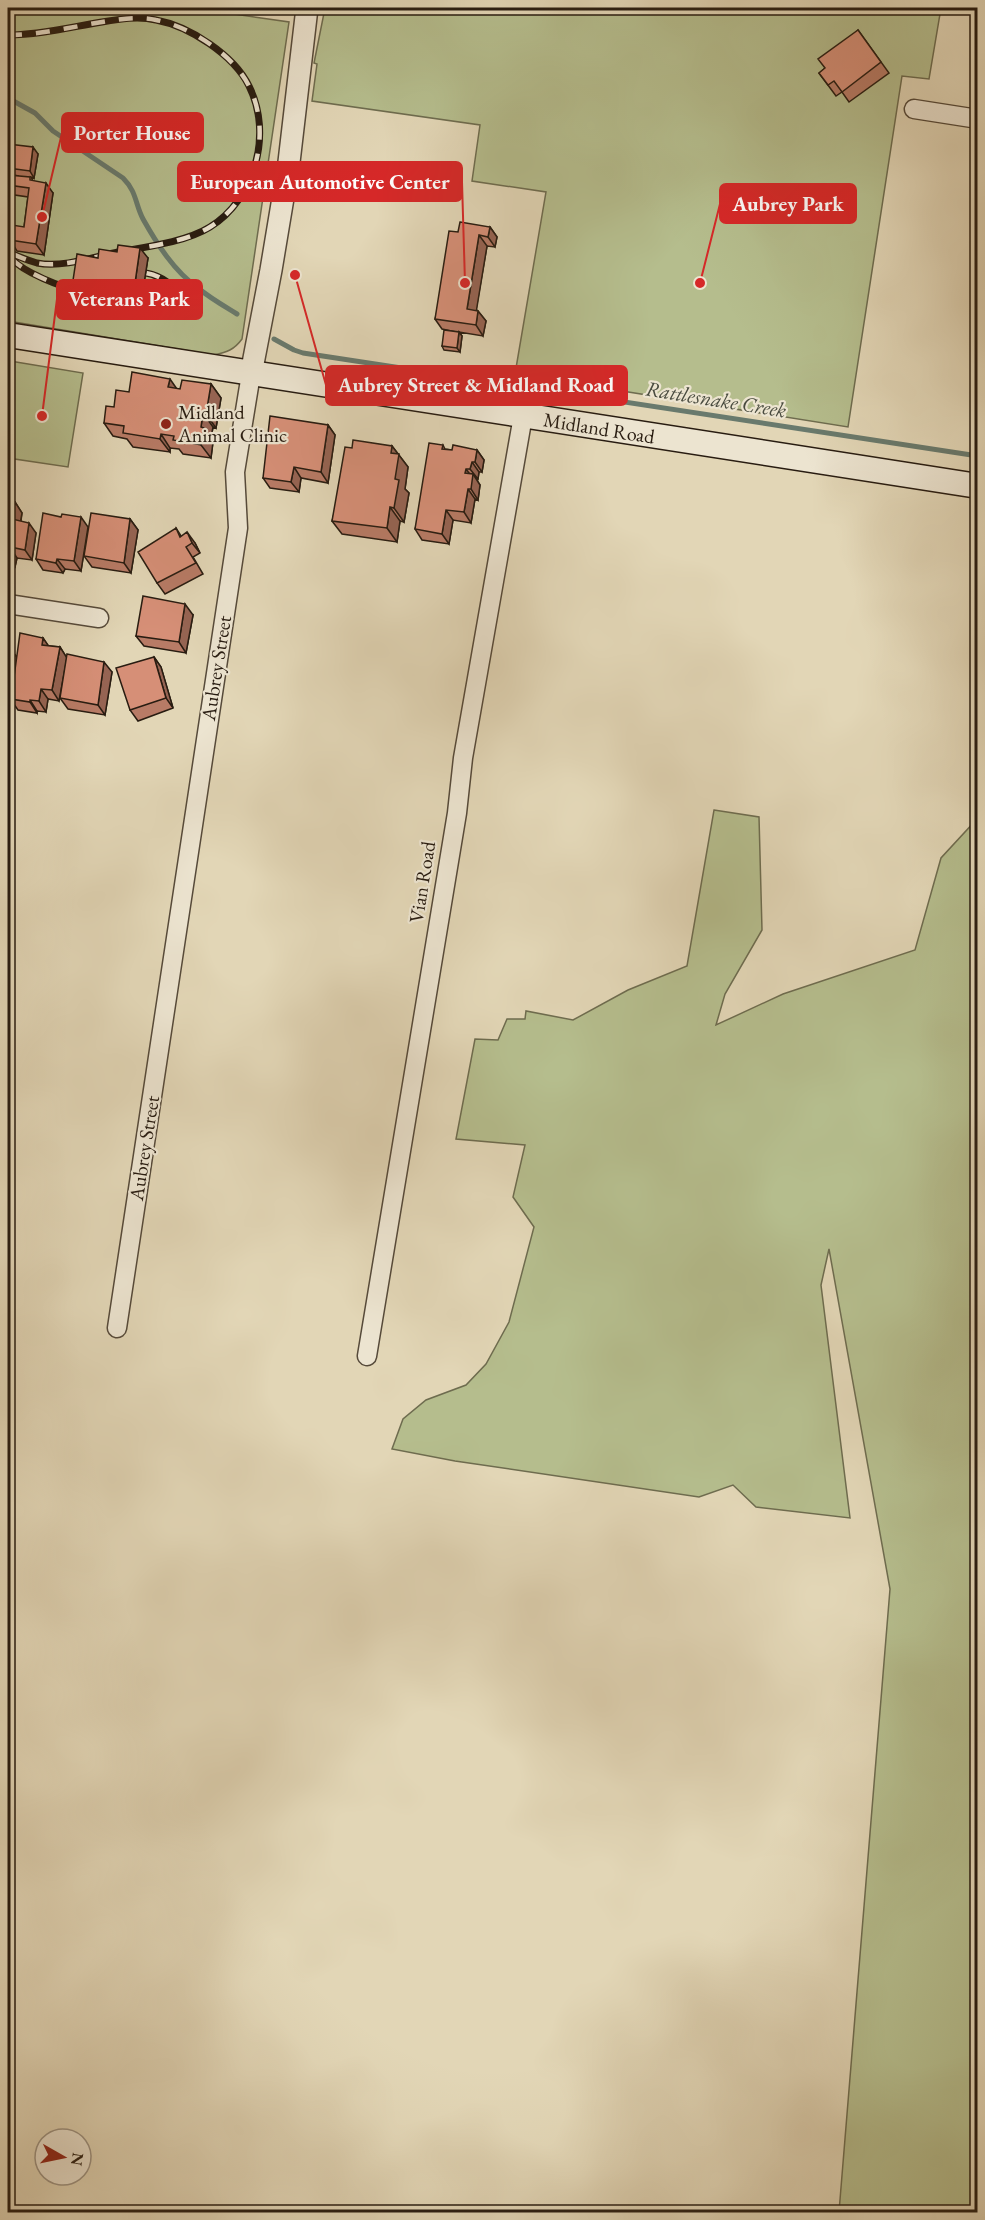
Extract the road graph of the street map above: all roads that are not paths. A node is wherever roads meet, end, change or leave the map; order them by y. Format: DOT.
graph roads {
  1 [pos="307,8"];
  2 [pos="914,109"];
  3 [pos="978,119"];
  4 [pos="8,335"];
  5 [pos="250,374"];
  6 [pos="523,416"];
  7 [pos="978,486"];
  8 [pos="8,604"];
  9 [pos="99,618"];
  10 [pos="117,1328"];
  11 [pos="367,1356"];
  1 -- 5 [label="street, Aubrey Street"];
  2 -- 3 [label="street"];
  4 -- 5 [label="main road, Midland Road"];
  5 -- 6 [label="main road, Midland Road"];
  5 -- 10 [label="street, Aubrey Street"];
  6 -- 7 [label="main road, Midland Road"];
  6 -- 11 [label="street, Vian Road"];
  8 -- 9 [label="street"];
}
